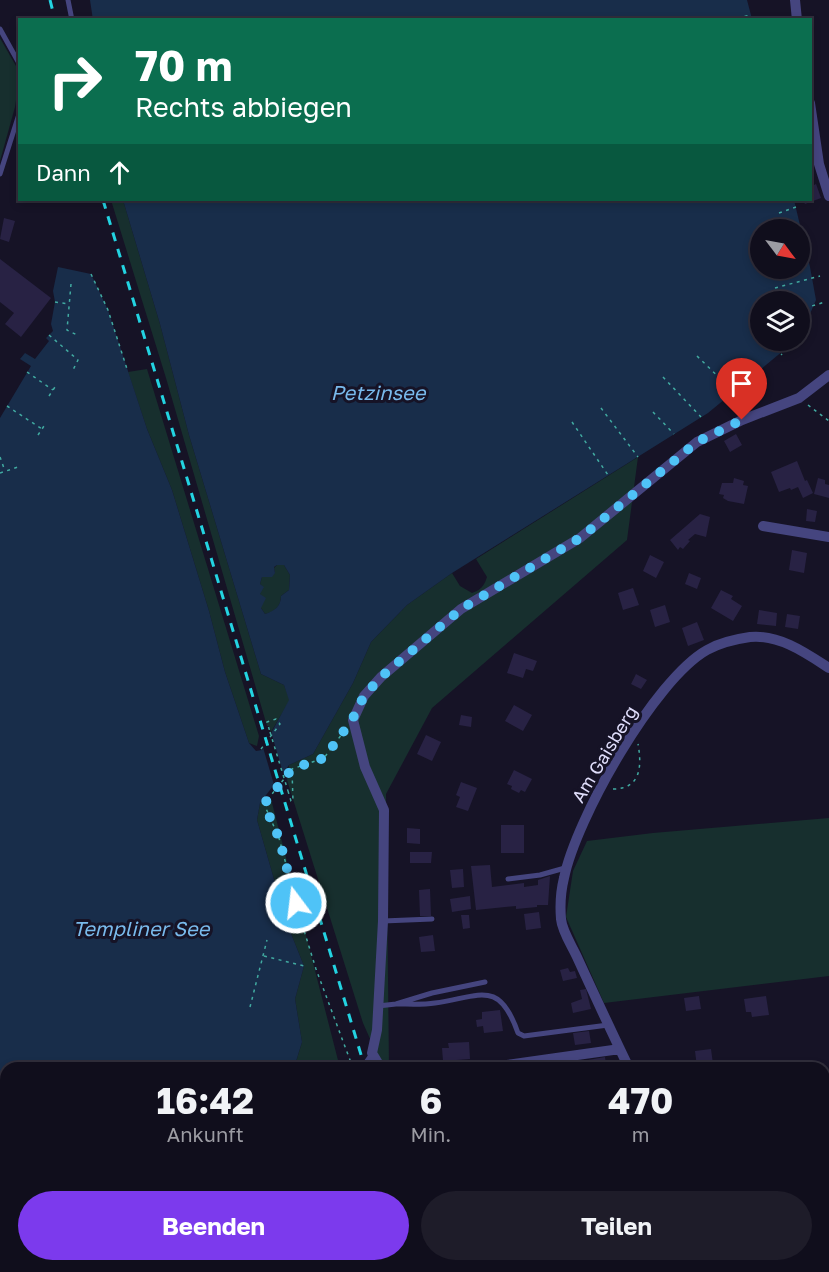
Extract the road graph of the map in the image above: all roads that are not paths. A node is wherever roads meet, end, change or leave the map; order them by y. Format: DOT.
graph roads {
  1 [pos="68,0"];
  2 [pos="795,0"];
  3 [pos="72,18"];
  4 [pos="797,18"];
  5 [pos="0,29"];
  6 [pos="18,61"];
  7 [pos="18,117"];
  8 [pos="812,117"];
  9 [pos="0,174"];
  10 [pos="829,196"];
  11 [pos="829,375"];
  12 [pos="763,525"];
  13 [pos="829,537"];
  14 [pos="829,668"];
  15 [pos="567,868"];
  16 [pos="508,879"];
  17 [pos="432,919"];
  18 [pos="384,921"];
  19 [pos="485,982"];
  20 [pos="397,1004"];
  21 [pos="378,1006"];
  22 [pos="609,1025"];
  23 [pos="620,1049"];
  24 [pos="372,1053"];
  25 [pos="366,1062"];
  26 [pos="377,1062"];
  27 [pos="528,1062"];
  28 [pos="626,1062"];
  1 -- 3 [label="lane"];
  2 -- 4 [label="street"];
  5 -- 6 [label="lane"];
  7 -- 9 [label="lane"];
  8 -- 10 [label="street"];
  11 -- 18 [label="street"];
  12 -- 13 [label="street"];
  14 -- 15 [label="street, Am Gaisberg"];
  15 -- 16 [label="lane"];
  15 -- 22 [label="street, Am Gaisberg"];
  17 -- 18 [label="lane"];
  18 -- 21 [label="street"];
  19 -- 20 [label="lane"];
  20 -- 21 [label="lane"];
  20 -- 22 [label="lane"];
  21 -- 24 [label="street"];
  22 -- 23 [label="street, Am Gaisberg"];
  23 -- 27 [label="street"];
  23 -- 28 [label="street, Am Gaisberg"];
  24 -- 25 [label="lane"];
  24 -- 26 [label="street"];
}
